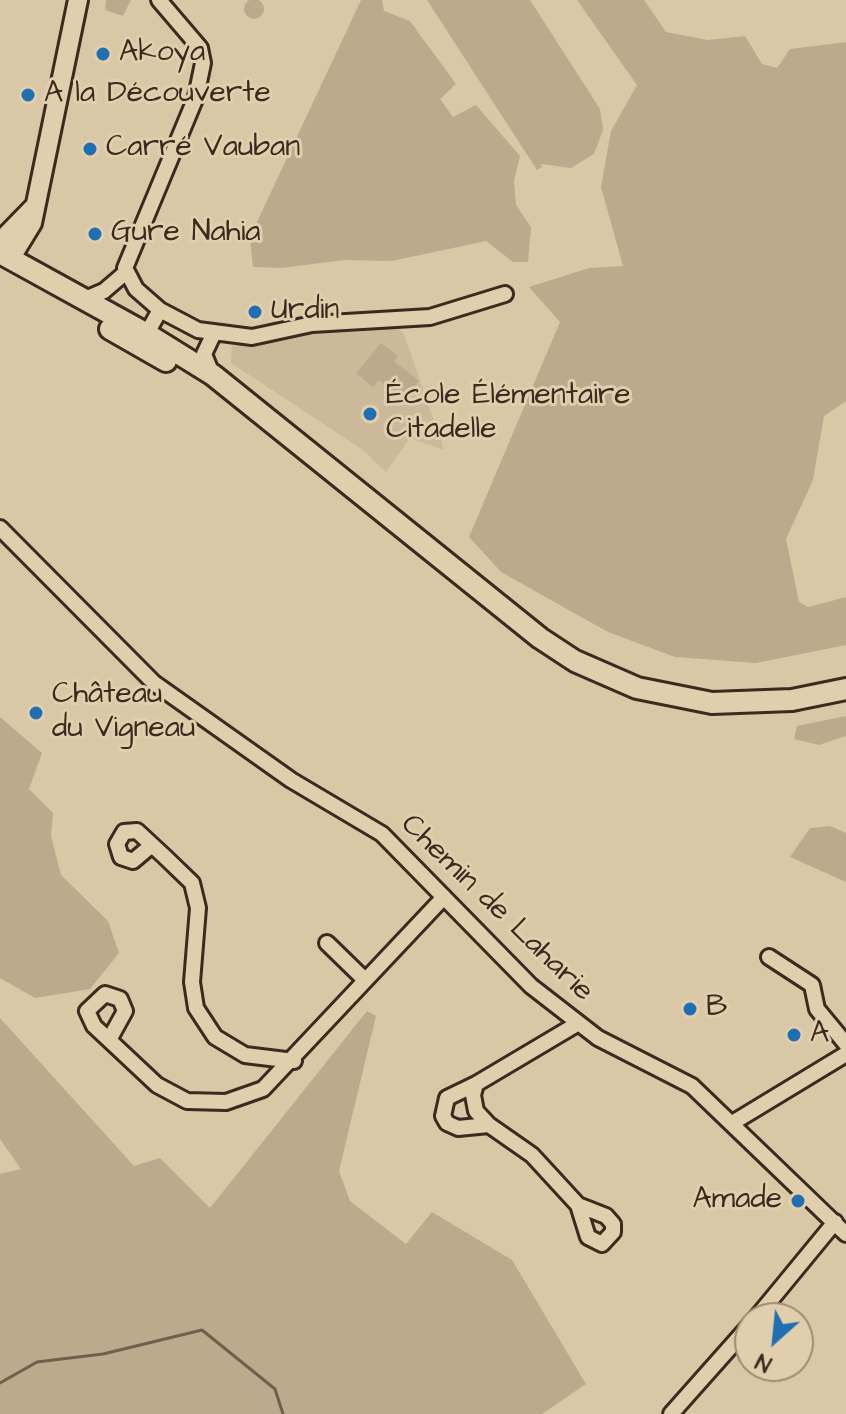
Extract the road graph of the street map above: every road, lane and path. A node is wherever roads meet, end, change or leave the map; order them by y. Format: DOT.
graph roads {
  1 [pos="78,0"];
  2 [pos="159,0"];
  3 [pos="2,260"];
  4 [pos="125,273"];
  5 [pos="505,294"];
  6 [pos="83,300"];
  7 [pos="160,310"];
  8 [pos="213,335"];
  9 [pos="143,340"];
  10 [pos="213,375"];
  11 [pos="280,427"];
  12 [pos="0,528"];
  13 [pos="840,688"];
  14 [pos="152,845"];
  15 [pos="444,897"];
  16 [pos="327,943"];
  17 [pos="769,957"];
  18 [pos="365,980"];
  19 [pos="577,1024"];
  20 [pos="109,1040"];
  21 [pos="846,1052"];
  22 [pos="294,1061"];
  23 [pos="476,1084"];
  24 [pos="734,1122"];
  25 [pos="489,1125"];
  26 [pos="578,1205"];
  27 [pos="835,1222"];
  28 [pos="846,1234"];
  29 [pos="769,1302"];
  30 [pos="734,1343"];
  31 [pos="671,1414"];
  1 -- 3 [label="main road"];
  2 -- 4 [label="street"];
  3 -- 6 [label="main road"];
  3 -- 9 [label="main road"];
  4 -- 6 [label="street"];
  4 -- 7 [label="street"];
  5 -- 8 [label="street"];
  6 -- 9 [label="main road"];
  7 -- 8 [label="street"];
  7 -- 9 [label="street"];
  8 -- 10 [label="street"];
  9 -- 10 [label="main road"];
  9 -- 11 [label="main road"];
  10 -- 11 [label="main road"];
  11 -- 13 [label="main road"];
  12 -- 15 [label="street, Chemin de Laharie"];
  14 -- 22 [label="street"];
  15 -- 18 [label="street"];
  15 -- 19 [label="street, Chemin de Laharie"];
  16 -- 18 [label="street"];
  17 -- 21 [label="street"];
  18 -- 22 [label="street"];
  19 -- 23 [label="street"];
  19 -- 24 [label="street, Chemin de Laharie"];
  20 -- 22 [label="street"];
  21 -- 24 [label="street"];
  23 -- 25 [label="street"];
  23 -- 25 [label="street"];
  24 -- 27 [label="street, Chemin de Laharie"];
  25 -- 26 [label="street"];
  27 -- 28 [label="street, Chemin de Laharie"];
  27 -- 29 [label="street"];
  30 -- 31 [label="street"];
}
